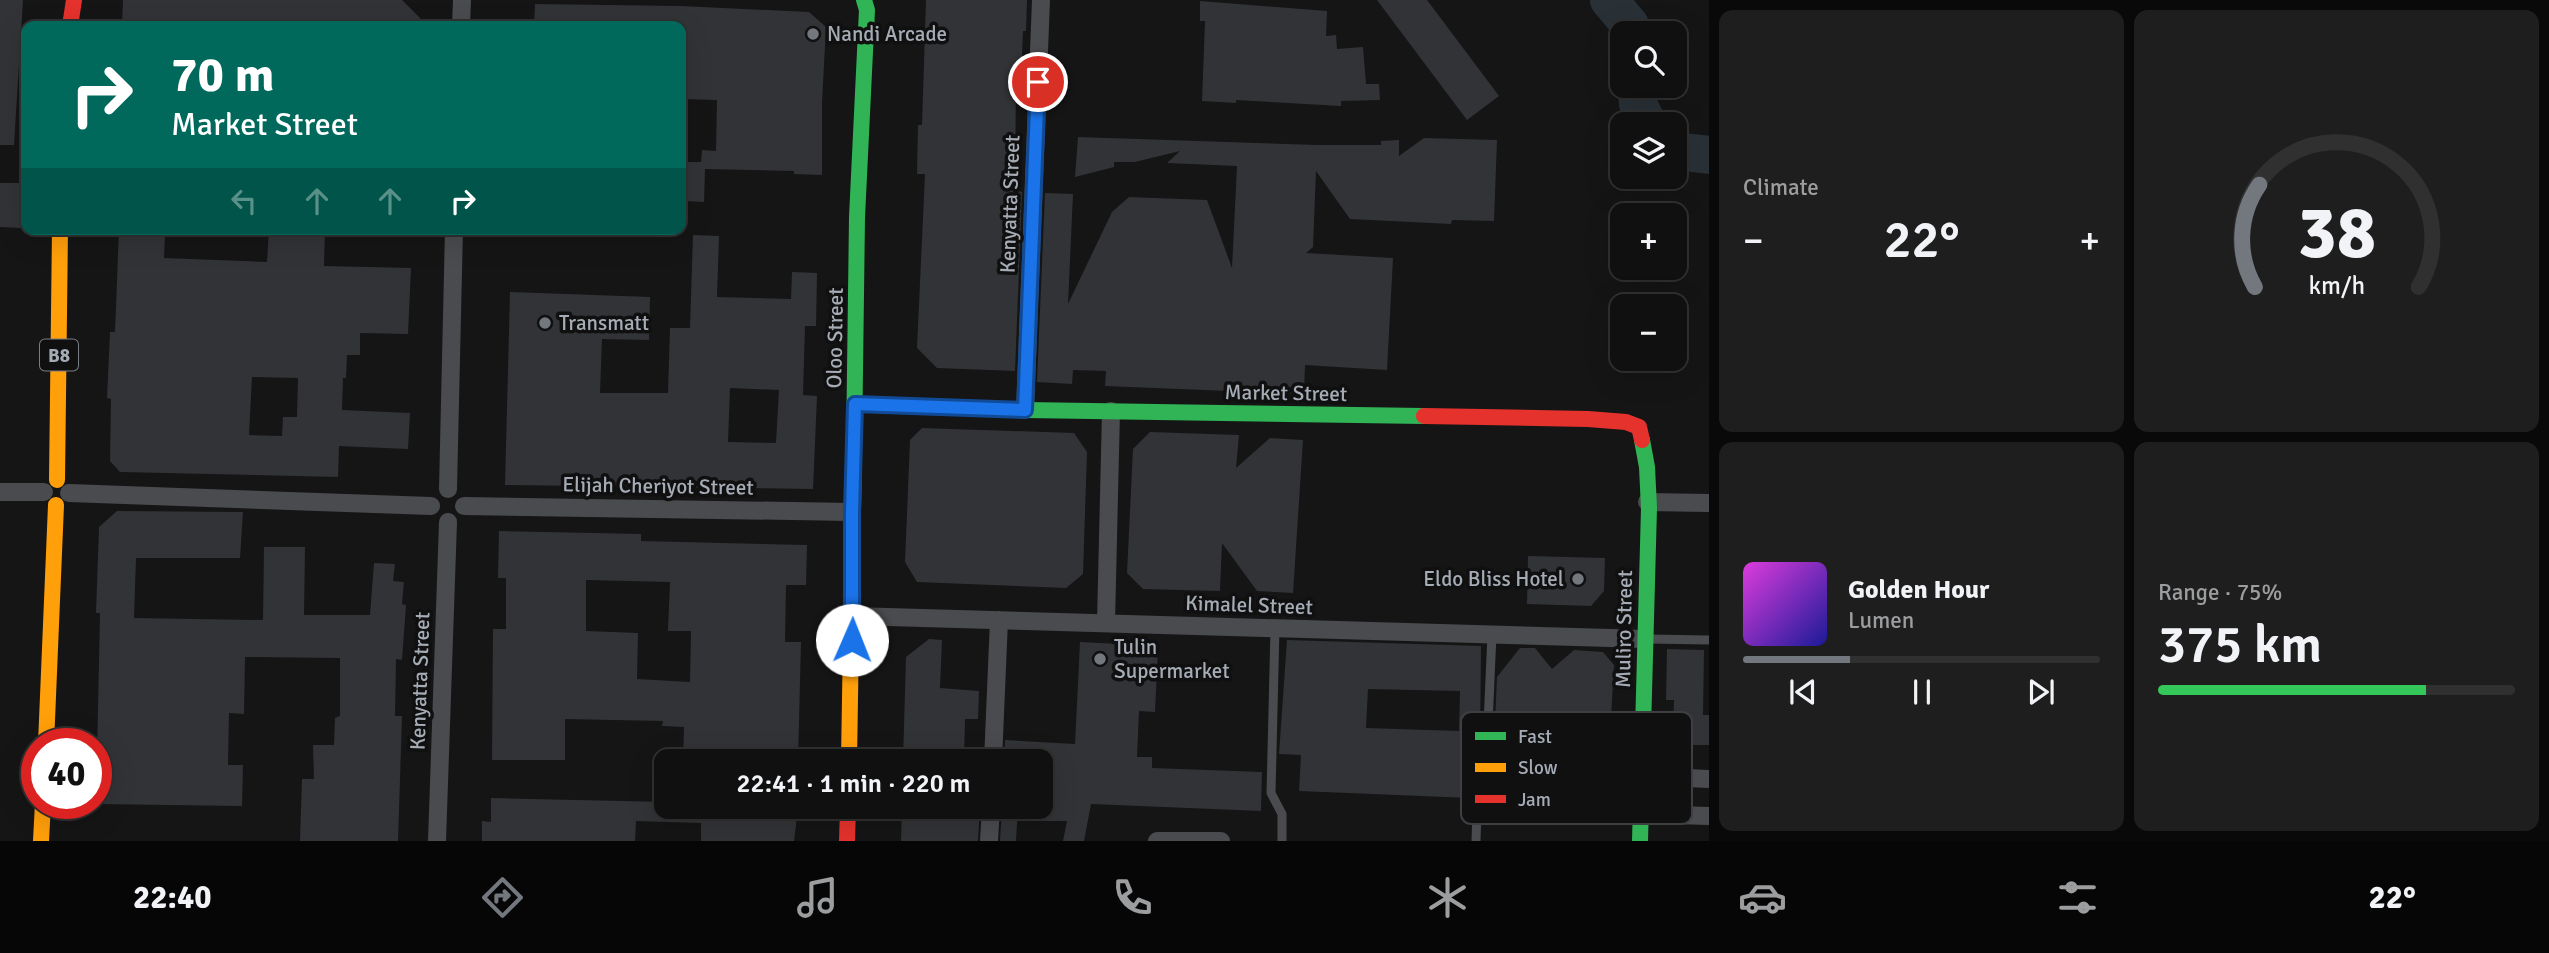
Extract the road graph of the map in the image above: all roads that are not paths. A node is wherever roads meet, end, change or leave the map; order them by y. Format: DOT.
graph roads {
  1 [pos="74,0"];
  2 [pos="461,0"];
  3 [pos="864,0"];
  4 [pos="1041,0"];
  5 [pos="71,21"];
  6 [pos="461,21"];
  7 [pos="60,235"];
  8 [pos="454,235"];
  9 [pos="855,404"];
  10 [pos="1025,410"];
  11 [pos="1111,411"];
  12 [pos="448,489"];
  13 [pos="0,492"];
  14 [pos="57,493"];
  15 [pos="1647,502"];
  16 [pos="1709,503"];
  17 [pos="431,506"];
  18 [pos="464,506"];
  19 [pos="852,512"];
  20 [pos="448,522"];
  21 [pos="853,616"];
  22 [pos="999,620"];
  23 [pos="1106,623"];
  24 [pos="1275,628"];
  25 [pos="1492,634"];
  26 [pos="1645,639"];
  27 [pos="1709,640"];
  28 [pos="1489,712"];
  29 [pos="1644,712"];
  30 [pos="47,728"];
  31 [pos="849,749"];
  32 [pos="994,749"];
  33 [pos="42,819"];
  34 [pos="848,819"];
  35 [pos="990,819"];
  36 [pos="41,841"];
  37 [pos="437,841"];
  38 [pos="847,841"];
  39 [pos="989,841"];
  40 [pos="1157,841"];
  41 [pos="1221,841"];
  42 [pos="1282,841"];
  1 -- 5 [label="main road"];
  2 -- 6 [label="street"];
  3 -- 9 [label="main road, Oloo Street"];
  4 -- 10 [label="street, Kenyatta Street"];
  7 -- 14 [label="main road, B8"];
  8 -- 12 [label="street"];
  9 -- 10 [label="main road, Market Street"];
  9 -- 19 [label="main road, Oloo Street"];
  10 -- 11 [label="main road, Market Street"];
  11 -- 15 [label="main road, Market Street"];
  11 -- 23 [label="street"];
  12 -- 17 [label="street"];
  12 -- 18 [label="street"];
  13 -- 14 [label="street"];
  14 -- 17 [label="street"];
  14 -- 30 [label="main road, B8"];
  15 -- 16 [label="street"];
  15 -- 26 [label="main road, Muliro Street"];
  17 -- 20 [label="street"];
  18 -- 19 [label="street, Elijah Cheriyot Street"];
  18 -- 20 [label="street"];
  19 -- 21 [label="main road, Oloo Street"];
  20 -- 37 [label="street, Kenyatta Street"];
  21 -- 22 [label="street, Kimalel Street"];
  21 -- 31 [label="main road, Oloo Street"];
  22 -- 23 [label="street, Kimalel Street"];
  22 -- 32 [label="street"];
  23 -- 24 [label="street, Kimalel Street"];
  24 -- 25 [label="street, Kimalel Street"];
  24 -- 42 [label="lane"];
  25 -- 26 [label="street, Kimalel Street"];
  25 -- 28 [label="lane"];
  26 -- 27 [label="lane"];
  26 -- 29 [label="main road, Muliro Street"];
  33 -- 36 [label="main road"];
  34 -- 38 [label="main road"];
  35 -- 39 [label="street"];
  40 -- 41 [label="street"];
}
